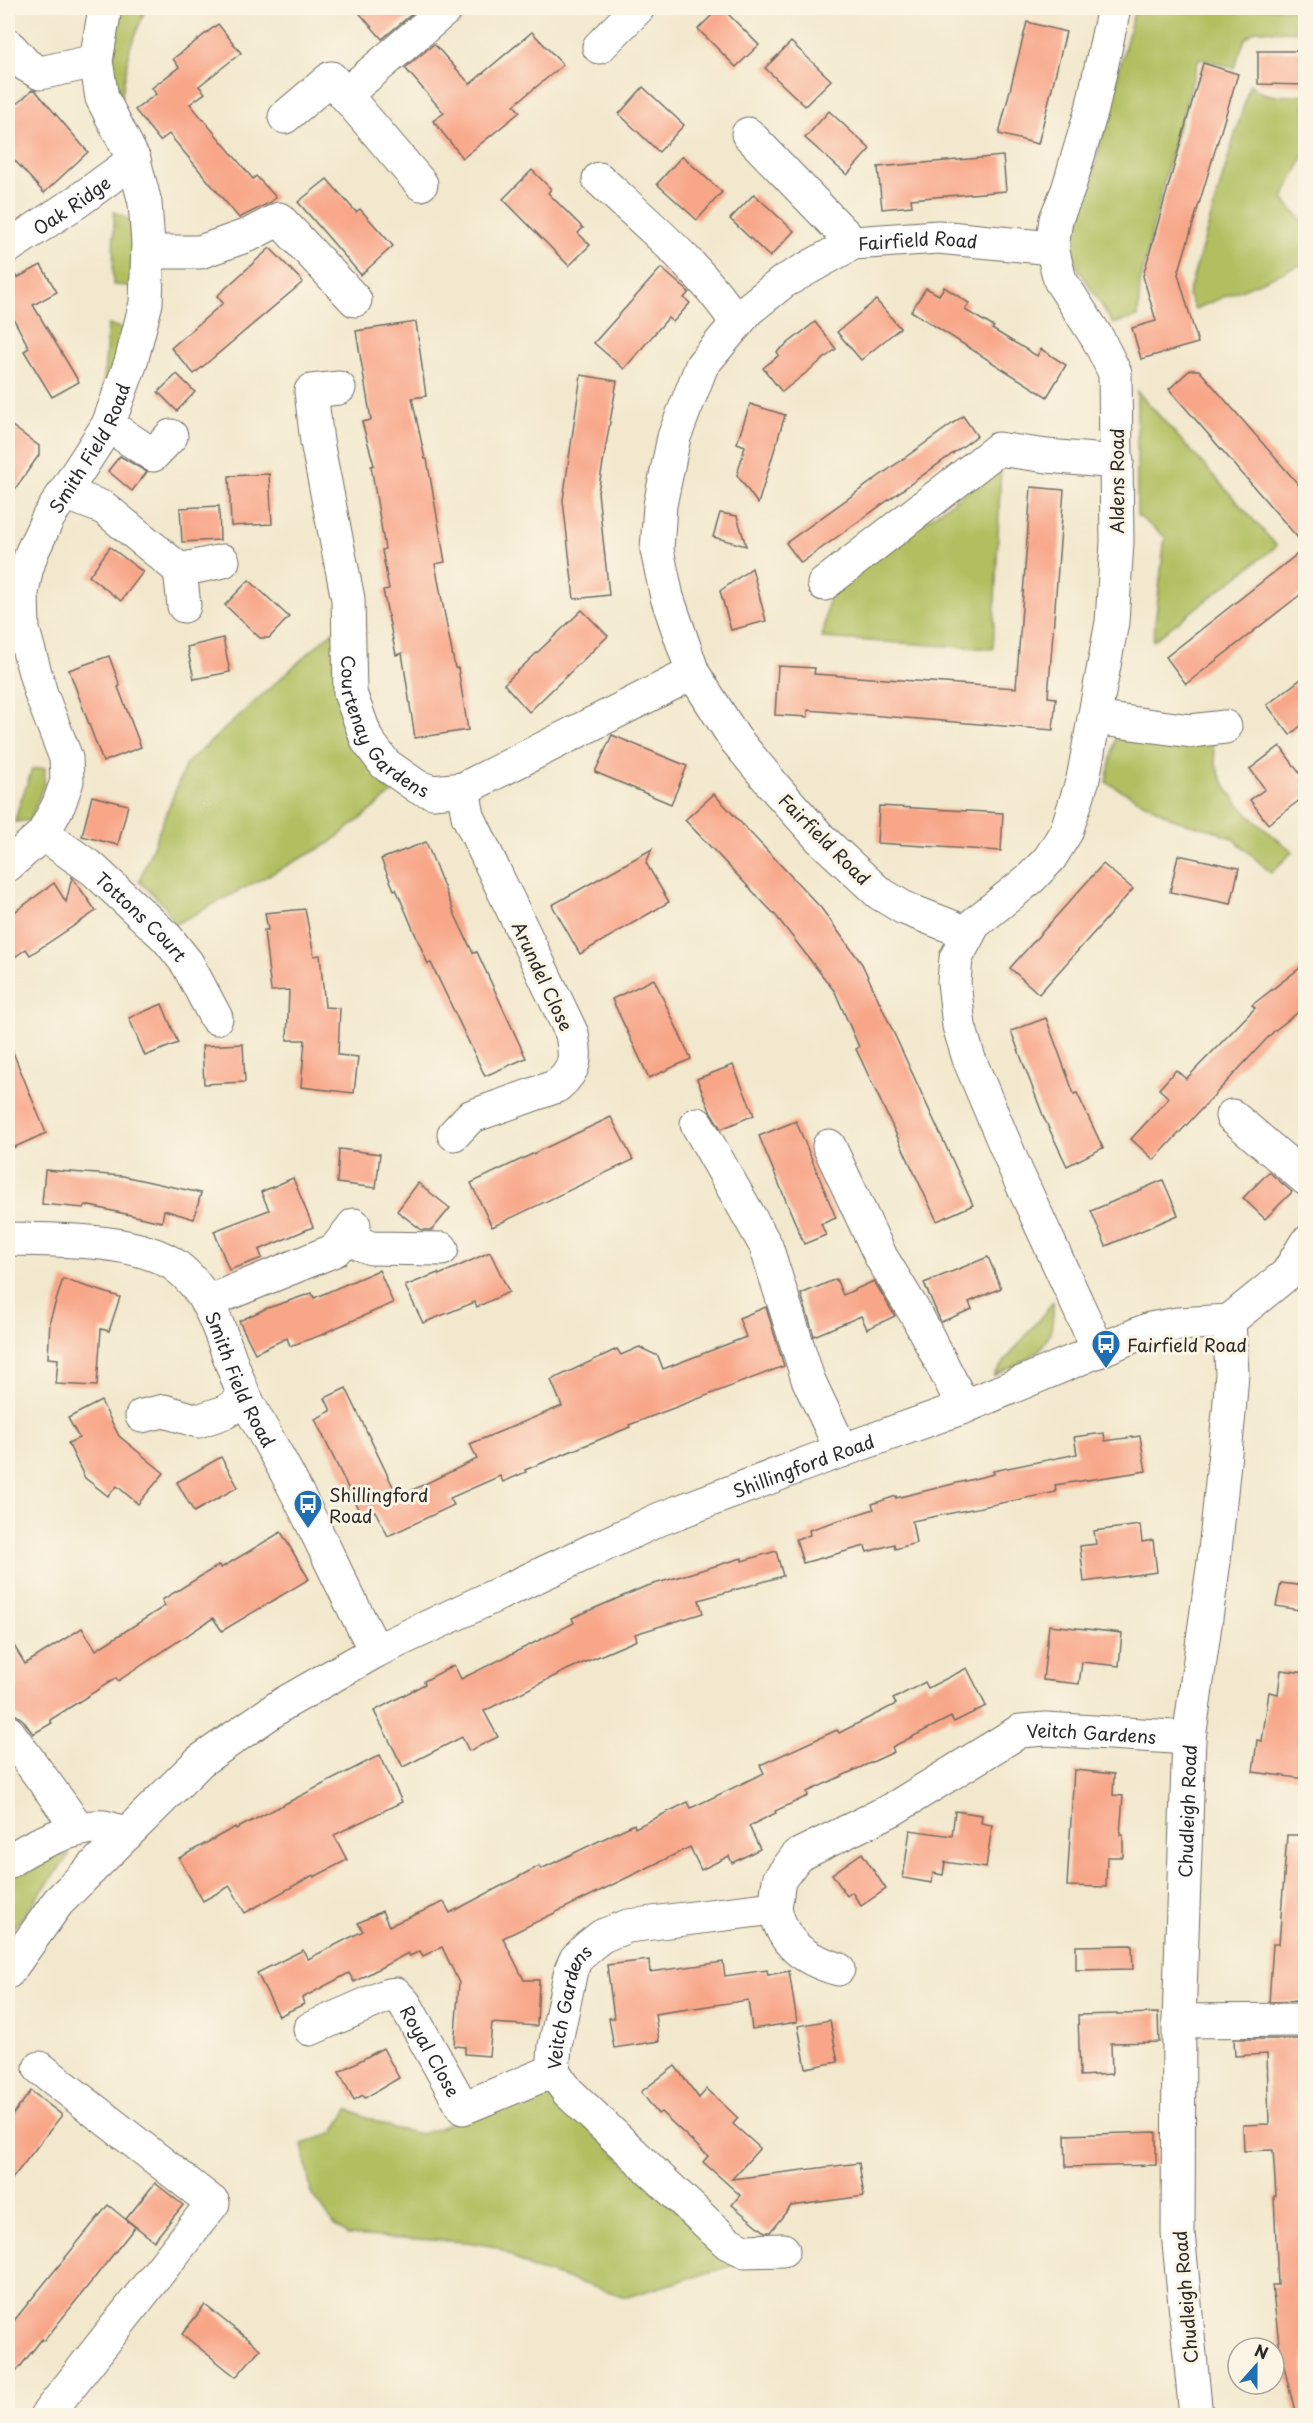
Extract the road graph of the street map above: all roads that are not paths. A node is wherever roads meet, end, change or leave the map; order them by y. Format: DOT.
graph roads {
  1 [pos="105,8"];
  2 [pos="447,8"];
  3 [pos="638,8"];
  4 [pos="1114,8"];
  5 [pos="8,45"];
  6 [pos="599,47"];
  7 [pos="96,61"];
  8 [pos="345,95"];
  9 [pos="285,117"];
  10 [pos="748,134"];
  11 [pos="134,160"];
  12 [pos="599,179"];
  13 [pos="421,184"];
  14 [pos="853,243"];
  15 [pos="8,247"];
  16 [pos="1052,248"];
  17 [pos="148,252"];
  18 [pos="355,300"];
  19 [pos="737,323"];
  20 [pos="339,388"];
  21 [pos="108,425"];
  22 [pos="171,435"];
  23 [pos="1117,462"];
  24 [pos="65,493"];
  25 [pos="223,561"];
  26 [pos="180,570"];
  27 [pos="824,584"];
  28 [pos="15,595"];
  29 [pos="184,606"];
  30 [pos="693,674"];
  31 [pos="1094,718"];
  32 [pos="1226,726"];
  33 [pos="463,789"];
  34 [pos="43,834"];
  35 [pos="8,865"];
  36 [pos="968,933"];
  37 [pos="216,1018"];
  38 [pos="1232,1116"];
  39 [pos="697,1124"];
  40 [pos="454,1134"];
  41 [pos="829,1146"];
  42 [pos="1305,1179"];
  43 [pos="8,1239"];
  44 [pos="1305,1243"];
  45 [pos="442,1249"];
  46 [pos="1296,1280"];
  47 [pos="207,1302"];
  48 [pos="1229,1321"];
  49 [pos="1099,1352"];
  50 [pos="246,1399"];
  51 [pos="964,1407"];
  52 [pos="142,1416"];
  53 [pos="842,1452"];
  54 [pos="376,1652"];
  55 [pos="8,1732"];
  56 [pos="1189,1738"];
  57 [pos="79,1829"];
  58 [pos="127,1834"];
  59 [pos="8,1862"];
  60 [pos="775,1908"];
  61 [pos="838,1969"];
  62 [pos="8,1972"];
  63 [pos="1305,2020"];
  64 [pos="1179,2021"];
  65 [pos="310,2029"];
  66 [pos="40,2068"];
  67 [pos="553,2071"];
  68 [pos="783,2250"];
  69 [pos="46,2415"];
  70 [pos="1196,2415"];
  1 -- 7 [label="street, Smith Field Road"];
  2 -- 8 [label="street"];
  3 -- 6 [label="street"];
  4 -- 16 [label="street, Aldens Road"];
  5 -- 7 [label="street"];
  7 -- 11 [label="street, Smith Field Road"];
  8 -- 9 [label="street"];
  8 -- 13 [label="street"];
  10 -- 14 [label="street"];
  11 -- 15 [label="street, Oak Ridge"];
  11 -- 17 [label="street, Smith Field Road"];
  12 -- 19 [label="street"];
  14 -- 16 [label="street, Fairfield Road"];
  14 -- 19 [label="street, Fairfield Road"];
  16 -- 23 [label="street, Aldens Road"];
  17 -- 18 [label="street"];
  17 -- 21 [label="street, Smith Field Road"];
  19 -- 30 [label="street, Fairfield Road"];
  20 -- 33 [label="street, Courtenay Gardens"];
  21 -- 22 [label="street"];
  21 -- 24 [label="street, Smith Field Road"];
  23 -- 27 [label="street"];
  23 -- 31 [label="street, Aldens Road"];
  24 -- 26 [label="street"];
  24 -- 28 [label="street, Smith Field Road"];
  25 -- 26 [label="street"];
  26 -- 29 [label="street"];
  28 -- 34 [label="street, Smith Field Road"];
  30 -- 33 [label="street, Courtenay Gardens"];
  30 -- 36 [label="street, Fairfield Road"];
  31 -- 32 [label="street"];
  31 -- 36 [label="street, Aldens Road"];
  33 -- 40 [label="street, Arundel Close"];
  34 -- 35 [label="street, Smith Field Road"];
  34 -- 37 [label="street, Tottons Court"];
  36 -- 49 [label="street"];
  38 -- 42 [label="street"];
  39 -- 53 [label="street"];
  41 -- 51 [label="street"];
  43 -- 47 [label="street, Smith Field Road"];
  44 -- 46 [label="street"];
  45 -- 47 [label="street"];
  46 -- 48 [label="street"];
  47 -- 50 [label="street, Smith Field Road"];
  48 -- 49 [label="street, Shillingford Road"];
  48 -- 56 [label="street, Chudleigh Road"];
  49 -- 51 [label="street, Shillingford Road"];
  50 -- 52 [label="street"];
  50 -- 54 [label="street, Smith Field Road"];
  51 -- 53 [label="street, Shillingford Road"];
  53 -- 54 [label="street, Shillingford Road"];
  54 -- 58 [label="street, Shillingford Road"];
  55 -- 57 [label="street"];
  56 -- 60 [label="street, Veitch Gardens"];
  56 -- 64 [label="street, Chudleigh Road"];
  57 -- 58 [label="street"];
  57 -- 59 [label="street"];
  58 -- 62 [label="street, Shillingford Road"];
  60 -- 61 [label="street"];
  60 -- 67 [label="street, Veitch Gardens"];
  63 -- 64 [label="street"];
  64 -- 70 [label="street, Chudleigh Road"];
  65 -- 67 [label="street, Royal Close"];
  66 -- 69 [label="street"];
  67 -- 68 [label="street, Veitch Gardens"];
}
